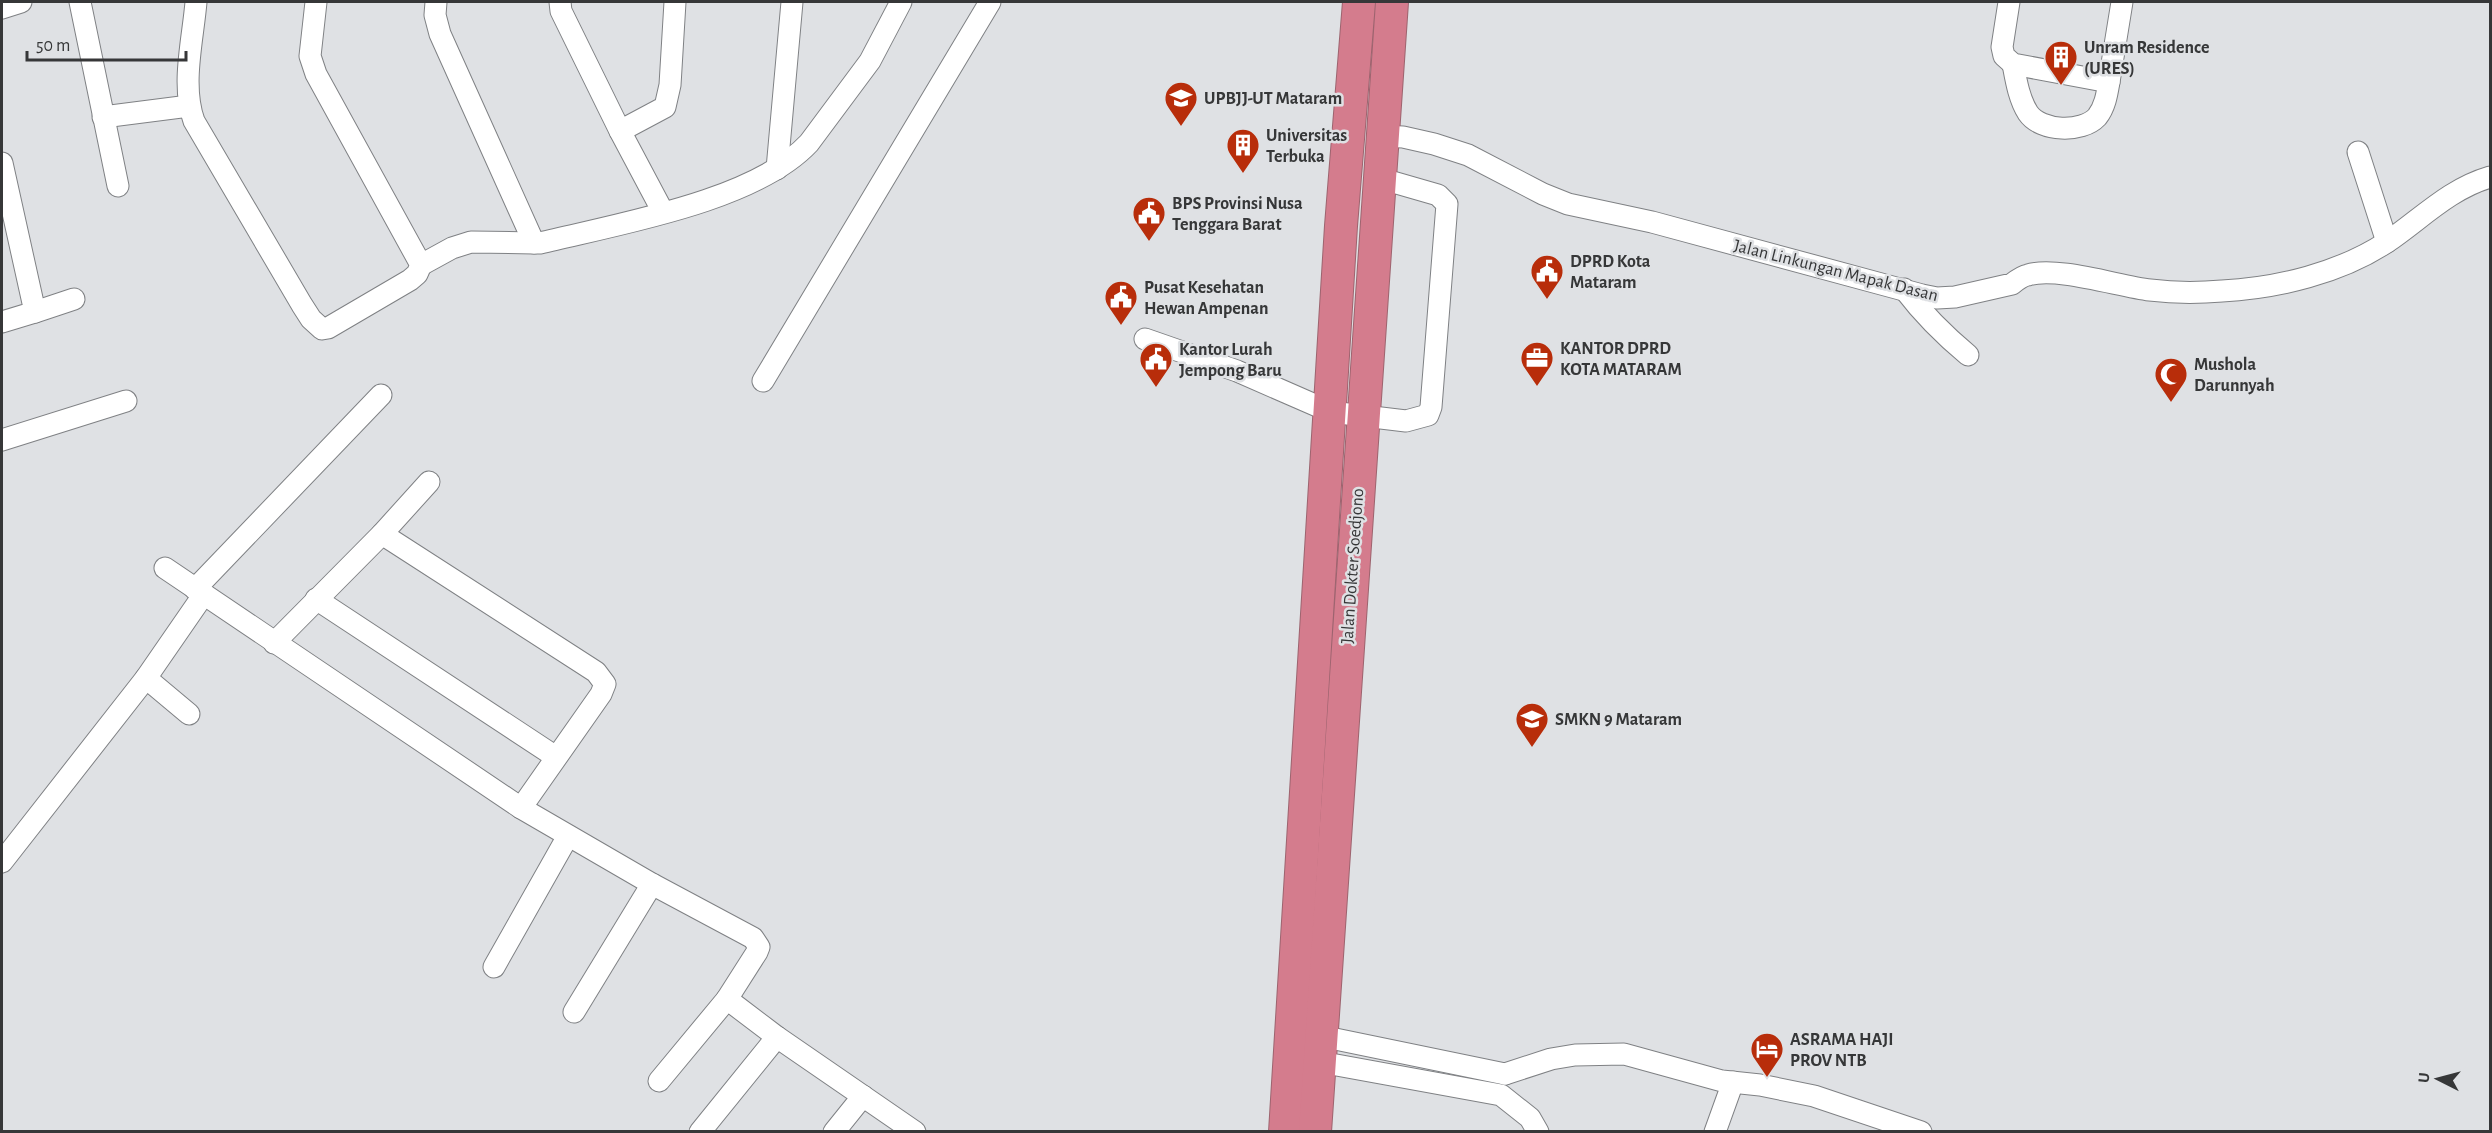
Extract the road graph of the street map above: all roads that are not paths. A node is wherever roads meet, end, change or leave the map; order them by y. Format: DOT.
graph roads {
  1 [pos="21,2"];
  2 [pos="80,2"];
  3 [pos="196,2"];
  4 [pos="316,2"];
  5 [pos="436,2"];
  6 [pos="560,2"];
  7 [pos="675,2"];
  8 [pos="792,2"];
  9 [pos="901,2"];
  10 [pos="990,2"];
  11 [pos="1359,2"];
  12 [pos="1392,2"];
  13 [pos="2009,2"];
  14 [pos="2122,2"];
  15 [pos="2,8"];
  16 [pos="2013,63"];
  17 [pos="2109,82"];
  18 [pos="189,106"];
  19 [pos="103,117"];
  20 [pos="620,131"];
  21 [pos="1382,136"];
  22 [pos="2358,152"];
  23 [pos="2,163"];
  24 [pos="777,169"];
  25 [pos="2490,177"];
  26 [pos="1379,178"];
  27 [pos="118,186"];
  28 [pos="663,212"];
  29 [pos="2387,242"];
  30 [pos="534,243"];
  31 [pos="421,265"];
  32 [pos="1904,289"];
  33 [pos="74,299"];
  34 [pos="35,312"];
  35 [pos="2,322"];
  36 [pos="1145,339"];
  37 [pos="1968,355"];
  38 [pos="763,381"];
  39 [pos="381,395"];
  40 [pos="126,401"];
  41 [pos="1331,412"];
  42 [pos="1362,417"];
  43 [pos="2,441"];
  44 [pos="429,482"];
  45 [pos="382,534"];
  46 [pos="165,568"];
  47 [pos="200,591"];
  48 [pos="316,599"];
  49 [pos="274,643"];
  50 [pos="146,678"];
  51 [pos="189,714"];
  52 [pos="556,757"];
  53 [pos="521,808"];
  54 [pos="568,836"];
  55 [pos="2,862"];
  56 [pos="652,884"];
  57 [pos="494,968"];
  58 [pos="727,999"];
  59 [pos="574,1012"];
  60 [pos="777,1037"];
  61 [pos="1305,1046"];
  62 [pos="1505,1074"];
  63 [pos="659,1081"];
  64 [pos="1733,1082"];
  65 [pos="1501,1095"];
  66 [pos="863,1096"];
  67 [pos="700,1131"];
  68 [pos="834,1131"];
  69 [pos="915,1131"];
  70 [pos="1285,1131"];
  71 [pos="1316,1131"];
  72 [pos="1539,1131"];
  73 [pos="1715,1131"];
  74 [pos="1921,1131"];
  1 -- 15 [label="street"];
  2 -- 19 [label="street"];
  3 -- 18 [label="street"];
  4 -- 31 [label="street"];
  5 -- 30 [label="street"];
  6 -- 20 [label="street"];
  7 -- 20 [label="street"];
  8 -- 24 [label="street"];
  9 -- 24 [label="street"];
  10 -- 38 [label="street"];
  11 -- 41 [label="highway, Jalan Dokter Soedjono"];
  12 -- 21 [label="highway, Jalan Dokter Soedjono"];
  13 -- 16 [label="street"];
  14 -- 17 [label="street"];
  16 -- 17 [label="street"];
  16 -- 17 [label="street"];
  18 -- 19 [label="street"];
  18 -- 31 [label="street"];
  19 -- 27 [label="street"];
  20 -- 28 [label="street"];
  21 -- 26 [label="highway, Jalan Dokter Soedjono"];
  21 -- 32 [label="street, Jalan Linkungan Mapak Dasan"];
  22 -- 29 [label="street"];
  23 -- 34 [label="street"];
  24 -- 28 [label="street"];
  25 -- 29 [label="street, Jalan Linkungan Mapak Dasan"];
  26 -- 42 [label="highway, Jalan Dokter Soedjono"];
  26 -- 42 [label="street"];
  28 -- 30 [label="street"];
  29 -- 32 [label="street, Jalan Linkungan Mapak Dasan"];
  30 -- 31 [label="street"];
  32 -- 37 [label="street"];
  33 -- 34 [label="street"];
  34 -- 35 [label="street"];
  36 -- 41 [label="street"];
  39 -- 47 [label="street"];
  40 -- 43 [label="street"];
  41 -- 42 [label="street"];
  41 -- 61 [label="highway, Jalan Dokter Soedjono"];
  42 -- 61 [label="highway, Jalan Dokter Soedjono"];
  44 -- 45 [label="street"];
  45 -- 48 [label="street"];
  45 -- 52 [label="street"];
  46 -- 47 [label="street"];
  47 -- 49 [label="street"];
  47 -- 50 [label="street"];
  48 -- 49 [label="street"];
  48 -- 52 [label="street"];
  49 -- 53 [label="street"];
  50 -- 51 [label="street"];
  50 -- 55 [label="street"];
  52 -- 53 [label="street"];
  53 -- 54 [label="street"];
  54 -- 56 [label="street"];
  54 -- 57 [label="street"];
  56 -- 58 [label="street"];
  56 -- 59 [label="street"];
  58 -- 60 [label="street"];
  58 -- 63 [label="street"];
  60 -- 66 [label="street"];
  60 -- 67 [label="street"];
  61 -- 62 [label="street"];
  61 -- 65 [label="street"];
  61 -- 70 [label="highway, Jalan Dokter Soedjono"];
  61 -- 71 [label="highway, Jalan Dokter Soedjono"];
  62 -- 64 [label="street"];
  62 -- 65 [label="street"];
  64 -- 73 [label="street"];
  64 -- 74 [label="street"];
  65 -- 72 [label="street"];
  66 -- 68 [label="street"];
  66 -- 69 [label="street"];
}
